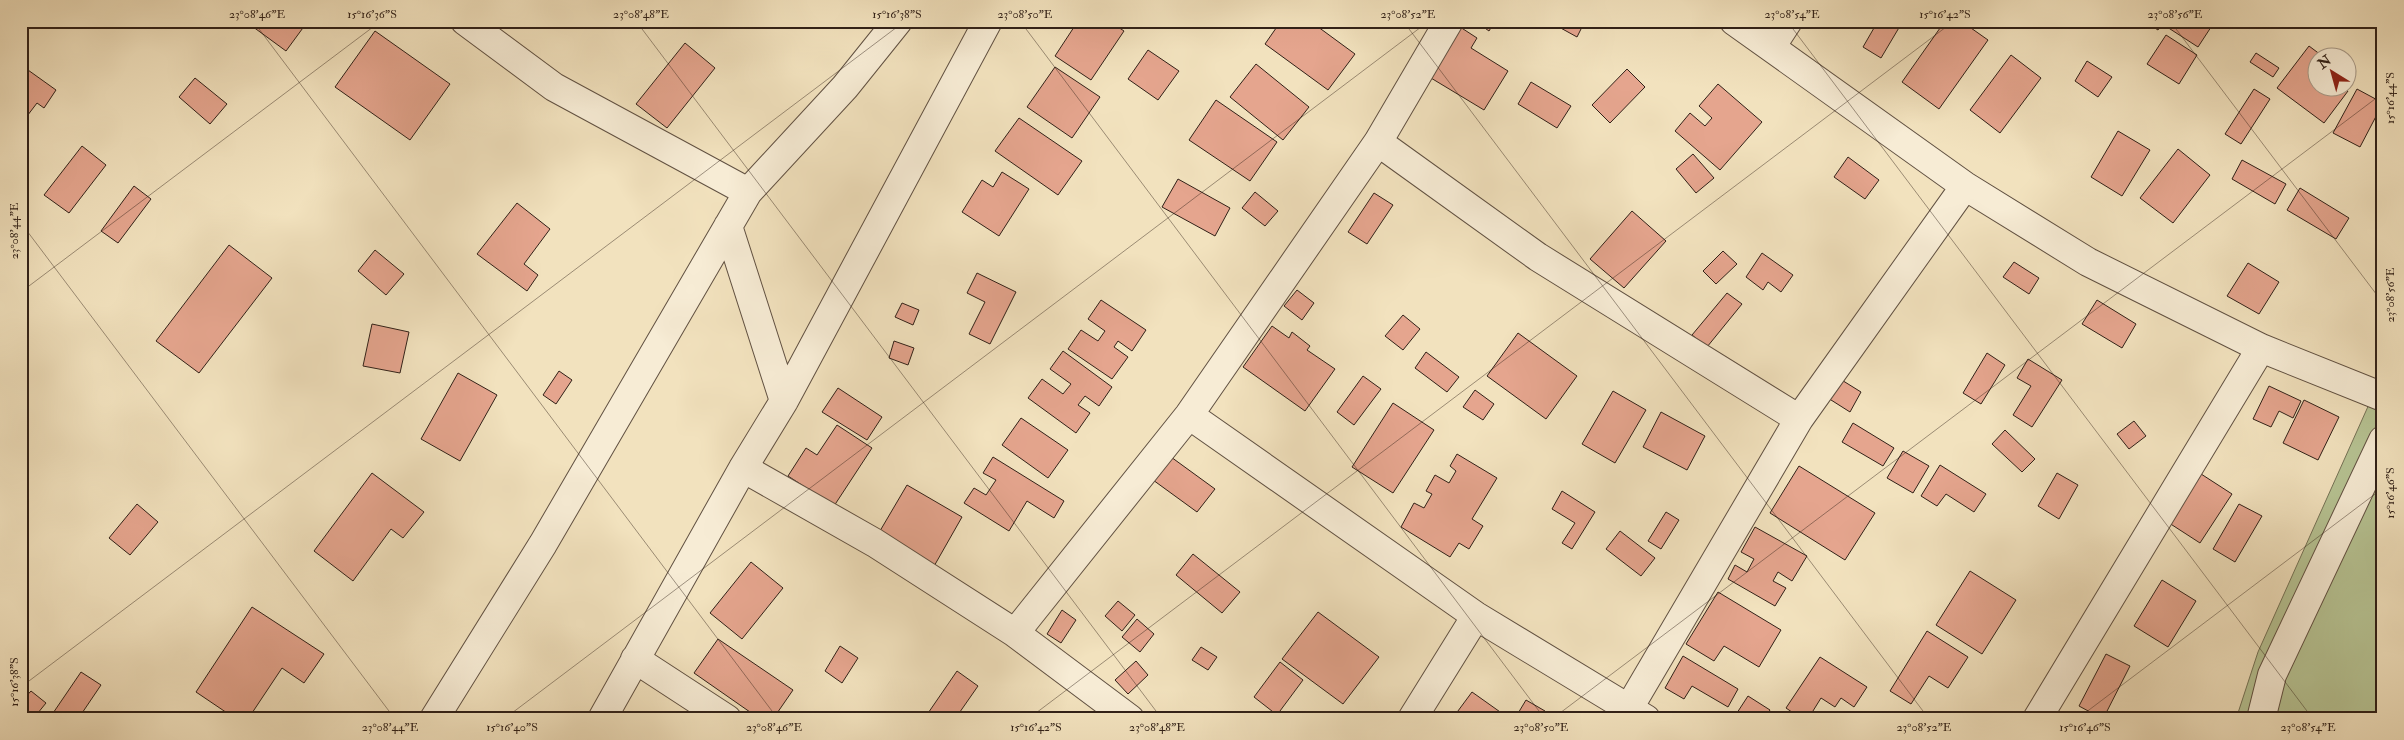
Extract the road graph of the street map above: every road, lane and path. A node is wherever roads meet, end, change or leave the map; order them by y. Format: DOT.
graph roads {
  1 [pos="465,21"];
  2 [pos="898,21"];
  3 [pos="988,21"];
  4 [pos="1449,21"];
  5 [pos="1734,21"];
  6 [pos="1788,21"];
  7 [pos="1771,47"];
  8 [pos="1378,142"];
  9 [pos="1965,186"];
  10 [pos="748,192"];
  11 [pos="728,226"];
  12 [pos="2261,348"];
  13 [pos="2383,397"];
  14 [pos="784,401"];
  15 [pos="1189,415"];
  16 [pos="1799,418"];
  17 [pos="2383,440"];
  18 [pos="743,468"];
  19 [pos="1476,616"];
  20 [pos="1015,633"];
  21 [pos="635,659"];
  22 [pos="1638,713"];
  23 [pos="434,719"];
  24 [pos="602,719"];
  25 [pos="727,719"];
  26 [pos="1130,719"];
  27 [pos="1412,719"];
  28 [pos="2037,719"];
  29 [pos="2261,719"];
  1 -- 10 [label="street"];
  2 -- 10 [label="street"];
  3 -- 14 [label="street"];
  4 -- 8 [label="street"];
  5 -- 7 [label="street"];
  6 -- 7 [label="street"];
  7 -- 9 [label="street"];
  8 -- 15 [label="street"];
  8 -- 16 [label="street"];
  9 -- 12 [label="street"];
  9 -- 16 [label="street"];
  10 -- 11 [label="street"];
  11 -- 14 [label="street"];
  11 -- 23 [label="street"];
  12 -- 13 [label="street"];
  12 -- 28 [label="street"];
  14 -- 18 [label="street"];
  15 -- 19 [label="street"];
  15 -- 20 [label="street"];
  16 -- 22 [label="street"];
  17 -- 29 [label="street"];
  18 -- 20 [label="street"];
  18 -- 21 [label="street"];
  19 -- 22 [label="street"];
  19 -- 27 [label="street"];
  20 -- 26 [label="street"];
  21 -- 24 [label="street"];
  21 -- 25 [label="street"];
}
